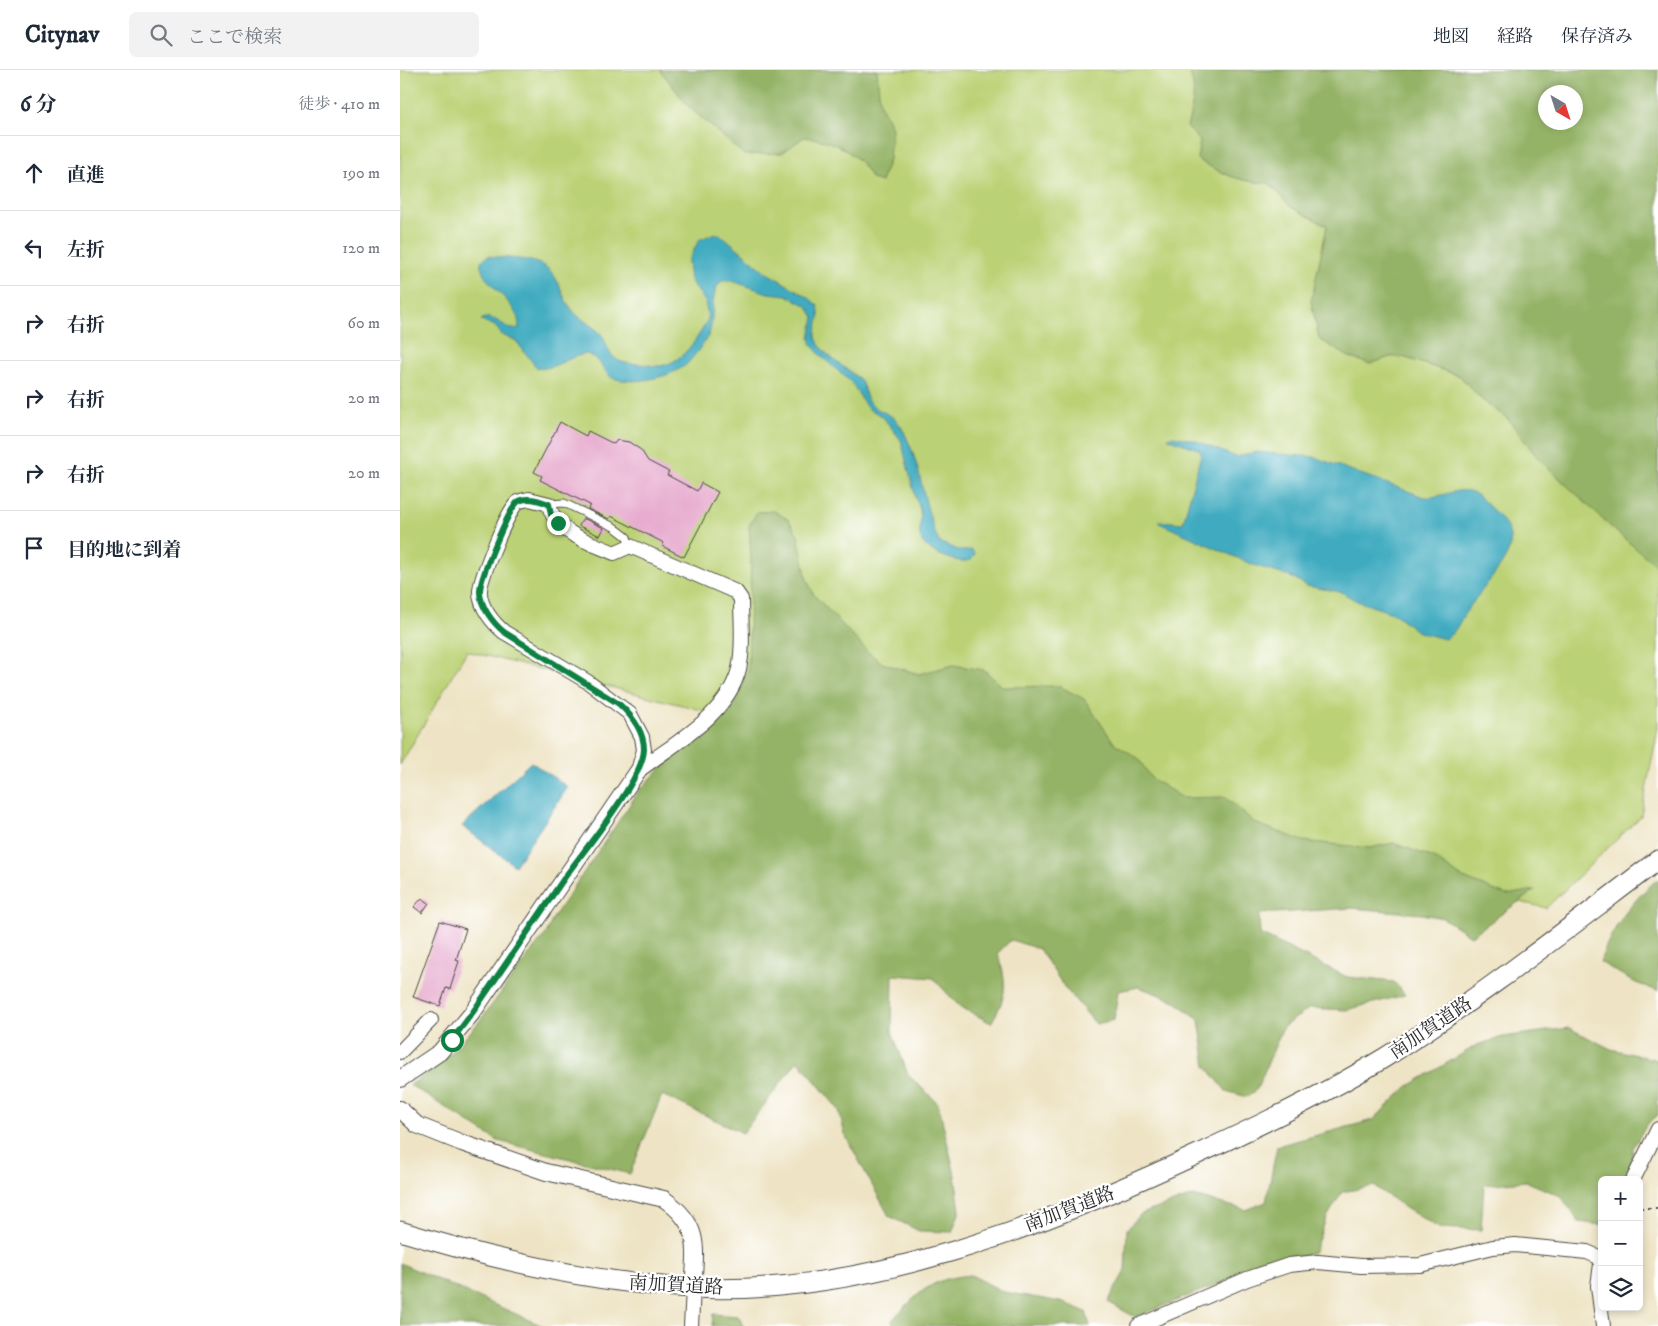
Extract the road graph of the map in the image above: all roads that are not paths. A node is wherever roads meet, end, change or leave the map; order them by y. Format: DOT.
graph roads {
  1 [pos="549,504"];
  2 [pos="630,546"];
  3 [pos="638,771"];
  4 [pos="1658,860"];
  5 [pos="430,1020"];
  6 [pos="400,1052"];
  7 [pos="400,1079"];
  8 [pos="400,1109"];
  9 [pos="1658,1129"];
  10 [pos="1635,1176"];
  11 [pos="400,1231"];
  12 [pos="1598,1256"];
  13 [pos="1601,1266"];
  14 [pos="693,1288"];
  15 [pos="691,1326"];
  16 [pos="1138,1326"];
  17 [pos="1603,1326"];
  1 -- 2 [label="lane"];
  1 -- 2 [label="street"];
  1 -- 3 [label="street"];
  2 -- 3 [label="street"];
  3 -- 7 [label="street"];
  4 -- 14 [label="main road, 南加賀道路"];
  5 -- 6 [label="street"];
  8 -- 14 [label="street"];
  9 -- 10 [label="street"];
  11 -- 14 [label="main road, 南加賀道路"];
  12 -- 16 [label="street"];
  13 -- 17 [label="street"];
  14 -- 15 [label="street"];
}
